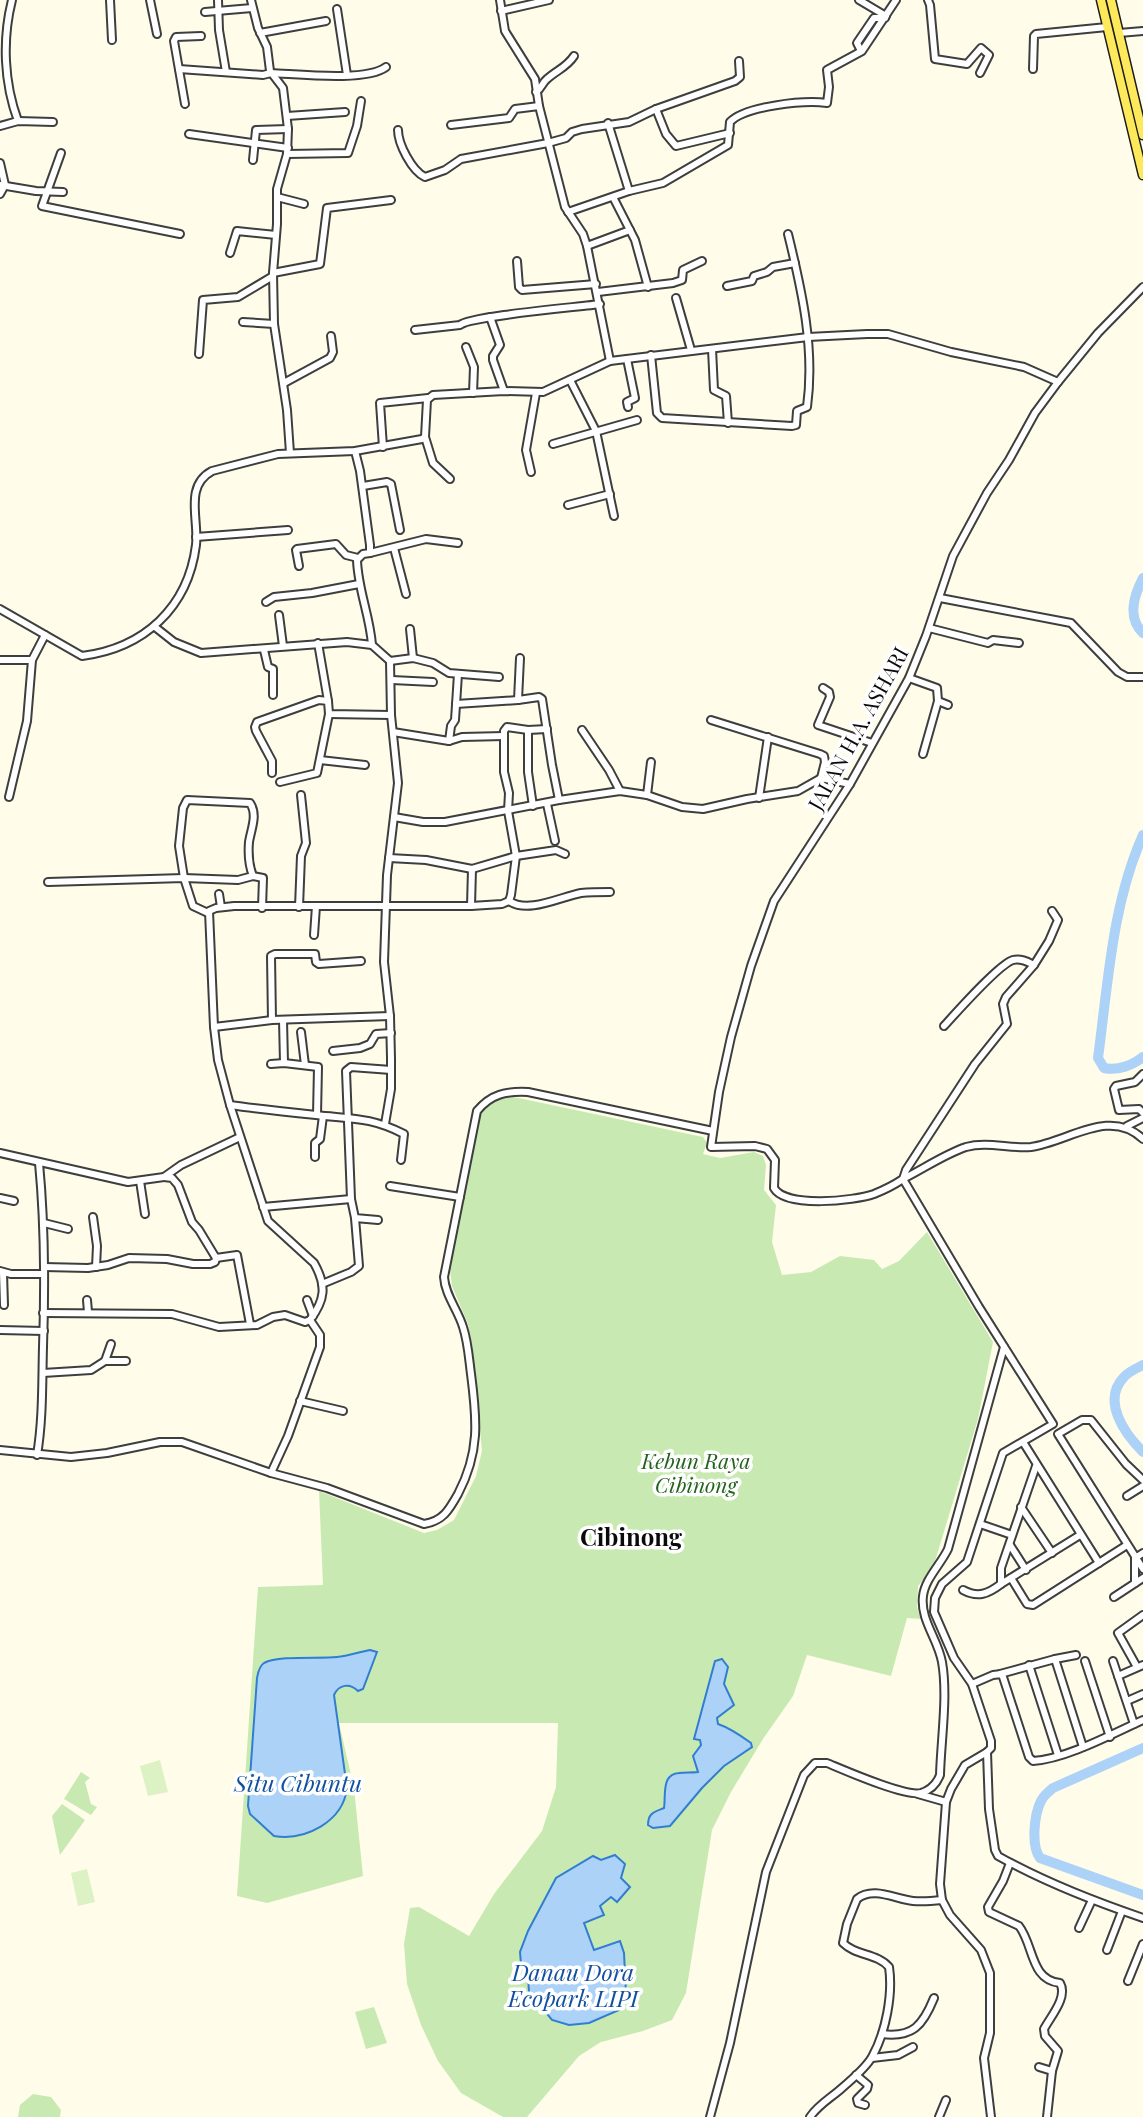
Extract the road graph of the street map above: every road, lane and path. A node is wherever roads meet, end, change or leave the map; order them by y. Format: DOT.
graph roads {
  1 [pos="12,0"];
  2 [pos="110,0"];
  3 [pos="150,0"];
  4 [pos="218,0"];
  5 [pos="251,0"];
  6 [pos="500,0"];
  7 [pos="549,0"];
  8 [pos="859,0"];
  9 [pos="897,0"];
  10 [pos="928,0"];
  11 [pos="1101,0"];
  12 [pos="1111,0"];
  13 [pos="252,8"];
  14 [pos="337,9"];
  15 [pos="218,10"];
  16 [pos="502,11"];
  17 [pos="205,12"];
  18 [pos="885,17"];
  19 [pos="326,22"];
  20 [pos="1107,27"];
  21 [pos="1143,31"];
  22 [pos="260,33"];
  23 [pos="1119,33"];
  24 [pos="157,34"];
  25 [pos="201,36"];
  26 [pos="112,40"];
  27 [pos="3,49"];
  28 [pos="574,56"];
  29 [pos="739,61"];
  30 [pos="386,68"];
  31 [pos="179,69"];
  32 [pos="1033,69"];
  33 [pos="226,72"];
  34 [pos="271,73"];
  35 [pos="980,73"];
  36 [pos="347,75"];
  37 [pos="536,92"];
  38 [pos="361,101"];
  39 [pos="185,104"];
  40 [pos="539,106"];
  41 [pos="656,109"];
  42 [pos="345,112"];
  43 [pos="287,116"];
  44 [pos="19,121"];
  45 [pos="53,122"];
  46 [pos="608,123"];
  47 [pos="0,125"];
  48 [pos="451,125"];
  49 [pos="288,128"];
  50 [pos="398,130"];
  51 [pos="730,133"];
  52 [pos="189,134"];
  53 [pos="1143,135"];
  54 [pos="1133,137"];
  55 [pos="253,142"];
  56 [pos="548,143"];
  57 [pos="288,151"];
  58 [pos="61,153"];
  59 [pos="253,160"];
  60 [pos="0,163"];
  61 [pos="1143,175"];
  62 [pos="2,185"];
  63 [pos="49,191"];
  64 [pos="628,191"];
  65 [pos="63,192"];
  66 [pos="0,194"];
  67 [pos="277,197"];
  68 [pos="613,197"];
  69 [pos="391,201"];
  70 [pos="304,204"];
  71 [pos="568,212"];
  72 [pos="630,230"];
  73 [pos="180,234"];
  74 [pos="788,234"];
  75 [pos="276,235"];
  76 [pos="587,246"];
  77 [pos="230,253"];
  78 [pos="517,261"];
  79 [pos="702,261"];
  80 [pos="795,263"];
  81 [pos="272,274"];
  82 [pos="596,284"];
  83 [pos="727,286"];
  84 [pos="648,287"];
  85 [pos="1143,287"];
  86 [pos="598,292"];
  87 [pos="676,298"];
  88 [pos="600,304"];
  89 [pos="490,317"];
  90 [pos="243,322"];
  91 [pos="274,324"];
  92 [pos="415,330"];
  93 [pos="331,336"];
  94 [pos="808,337"];
  95 [pos="466,347"];
  96 [pos="712,349"];
  97 [pos="691,350"];
  98 [pos="199,354"];
  99 [pos="651,355"];
  100 [pos="627,359"];
  101 [pos="610,361"];
  102 [pos="570,380"];
  103 [pos="1058,382"];
  104 [pos="284,383"];
  105 [pos="504,391"];
  106 [pos="473,393"];
  107 [pos="536,393"];
  108 [pos="428,398"];
  109 [pos="628,407"];
  110 [pos="637,420"];
  111 [pos="728,423"];
  112 [pos="596,431"];
  113 [pos="425,437"];
  114 [pos="553,444"];
  115 [pos="383,447"];
  116 [pos="355,451"];
  117 [pos="290,453"];
  118 [pos="531,472"];
  119 [pos="450,479"];
  120 [pos="363,486"];
  121 [pos="610,494"];
  122 [pos="568,505"];
  123 [pos="614,516"];
  124 [pos="288,530"];
  125 [pos="400,530"];
  126 [pos="196,537"];
  127 [pos="458,543"];
  128 [pos="394,548"];
  129 [pos="370,552"];
  130 [pos="358,558"];
  131 [pos="299,566"];
  132 [pos="359,584"];
  133 [pos="406,594"];
  134 [pos="940,598"];
  135 [pos="266,602"];
  136 [pos="0,609"];
  137 [pos="279,615"];
  138 [pos="155,627"];
  139 [pos="929,628"];
  140 [pos="410,629"];
  141 [pos="45,635"];
  142 [pos="318,643"];
  143 [pos="1019,643"];
  144 [pos="372,645"];
  145 [pos="283,646"];
  146 [pos="264,650"];
  147 [pos="413,658"];
  148 [pos="520,659"];
  149 [pos="0,660"];
  150 [pos="32,660"];
  151 [pos="390,661"];
  152 [pos="458,674"];
  153 [pos="499,677"];
  154 [pos="1143,677"];
  155 [pos="909,678"];
  156 [pos="392,680"];
  157 [pos="433,682"];
  158 [pos="823,688"];
  159 [pos="273,695"];
  160 [pos="518,700"];
  161 [pos="328,701"];
  162 [pos="938,701"];
  163 [pos="456,704"];
  164 [pos="948,705"];
  165 [pos="329,714"];
  166 [pos="391,715"];
  167 [pos="711,720"];
  168 [pos="547,729"];
  169 [pos="528,730"];
  170 [pos="582,730"];
  171 [pos="393,732"];
  172 [pos="504,736"];
  173 [pos="768,737"];
  174 [pos="449,741"];
  175 [pos="872,743"];
  176 [pos="923,754"];
  177 [pos="320,760"];
  178 [pos="651,762"];
  179 [pos="365,765"];
  180 [pos="272,773"];
  181 [pos="821,778"];
  182 [pos="280,782"];
  183 [pos="849,784"];
  184 [pos="621,791"];
  185 [pos="301,795"];
  186 [pos="647,795"];
  187 [pos="9,797"];
  188 [pos="759,798"];
  189 [pos="559,800"];
  190 [pos="547,804"];
  191 [pos="533,806"];
  192 [pos="508,810"];
  193 [pos="394,817"];
  194 [pos="555,841"];
  195 [pos="565,854"];
  196 [pos="516,856"];
  197 [pos="389,858"];
  198 [pos="472,869"];
  199 [pos="253,876"];
  200 [pos="184,878"];
  201 [pos="48,882"];
  202 [pos="610,892"];
  203 [pos="219,894"];
  204 [pos="509,901"];
  205 [pos="386,905"];
  206 [pos="316,906"];
  207 [pos="471,906"];
  208 [pos="299,907"];
  209 [pos="221,908"];
  210 [pos="262,908"];
  211 [pos="1052,911"];
  212 [pos="208,914"];
  213 [pos="314,935"];
  214 [pos="361,961"];
  215 [pos="1034,965"];
  216 [pos="390,1016"];
  217 [pos="272,1020"];
  218 [pos="283,1020"];
  219 [pos="944,1026"];
  220 [pos="214,1027"];
  221 [pos="301,1032"];
  222 [pos="391,1033"];
  223 [pos="333,1051"];
  224 [pos="284,1063"];
  225 [pos="271,1064"];
  226 [pos="305,1065"];
  227 [pos="391,1070"];
  228 [pos="1143,1074"];
  229 [pos="230,1105"];
  230 [pos="320,1116"];
  231 [pos="1143,1116"];
  232 [pos="346,1117"];
  233 [pos="385,1124"];
  234 [pos="1127,1126"];
  235 [pos="713,1131"];
  236 [pos="240,1137"];
  237 [pos="1143,1139"];
  238 [pos="0,1153"];
  239 [pos="315,1157"];
  240 [pos="401,1160"];
  241 [pos="39,1163"];
  242 [pos="164,1177"];
  243 [pos="903,1179"];
  244 [pos="140,1181"];
  245 [pos="390,1186"];
  246 [pos="460,1197"];
  247 [pos="0,1198"];
  248 [pos="351,1199"];
  249 [pos="14,1201"];
  250 [pos="263,1208"];
  251 [pos="145,1214"];
  252 [pos="93,1216"];
  253 [pos="355,1218"];
  254 [pos="378,1220"];
  255 [pos="44,1223"];
  256 [pos="68,1229"];
  257 [pos="216,1258"];
  258 [pos="96,1268"];
  259 [pos="44,1270"];
  260 [pos="1,1272"];
  261 [pos="322,1284"];
  262 [pos="87,1300"];
  263 [pos="307,1300"];
  264 [pos="4,1305"];
  265 [pos="88,1312"];
  266 [pos="43,1313"];
  267 [pos="312,1318"];
  268 [pos="250,1324"];
  269 [pos="0,1331"];
  270 [pos="44,1331"];
  271 [pos="111,1344"];
  272 [pos="1004,1347"];
  273 [pos="105,1361"];
  274 [pos="126,1361"];
  275 [pos="43,1373"];
  276 [pos="300,1401"];
  277 [pos="343,1411"];
  278 [pos="1053,1424"];
  279 [pos="1058,1434"];
  280 [pos="1023,1442"];
  281 [pos="0,1450"];
  282 [pos="37,1455"];
  283 [pos="1036,1466"];
  284 [pos="271,1473"];
  285 [pos="1143,1480"];
  286 [pos="1143,1486"];
  287 [pos="1127,1496"];
  288 [pos="1021,1507"];
  289 [pos="980,1524"];
  290 [pos="1012,1535"];
  291 [pos="1080,1535"];
  292 [pos="1010,1545"];
  293 [pos="1127,1545"];
  294 [pos="1052,1553"];
  295 [pos="1143,1553"];
  296 [pos="1135,1558"];
  297 [pos="1099,1563"];
  298 [pos="1143,1569"];
  299 [pos="1026,1570"];
  300 [pos="1010,1578"];
  301 [pos="1143,1578"];
  302 [pos="1135,1583"];
  303 [pos="1001,1584"];
  304 [pos="963,1590"];
  305 [pos="1114,1597"];
  306 [pos="1142,1619"];
  307 [pos="1076,1655"];
  308 [pos="1055,1659"];
  309 [pos="1085,1661"];
  310 [pos="1113,1661"];
  311 [pos="1029,1665"];
  312 [pos="1140,1666"];
  313 [pos="1118,1676"];
  314 [pos="1002,1677"];
  315 [pos="972,1684"];
  316 [pos="1143,1694"];
  317 [pos="1127,1701"];
  318 [pos="1143,1720"];
  319 [pos="1134,1724"];
  320 [pos="1110,1737"];
  321 [pos="1083,1747"];
  322 [pos="987,1752"];
  323 [pos="1058,1755"];
  324 [pos="937,1783"];
  325 [pos="916,1794"];
  326 [pos="944,1802"];
  327 [pos="1010,1863"];
  328 [pos="943,1900"];
  329 [pos="1092,1900"];
  330 [pos="1122,1911"];
  331 [pos="1143,1918"];
  332 [pos="1079,1928"];
  333 [pos="1143,1944"];
  334 [pos="1107,1951"];
  335 [pos="1128,1981"];
  336 [pos="934,1998"];
  337 [pos="882,2034"];
  338 [pos="914,2047"];
  339 [pos="872,2058"];
  340 [pos="1039,2067"];
  341 [pos="1052,2071"];
  342 [pos="856,2075"];
  343 [pos="946,2099"];
  344 [pos="865,2105"];
  345 [pos="710,2117"];
  346 [pos="810,2117"];
  347 [pos="939,2117"];
  348 [pos="991,2117"];
  349 [pos="1047,2117"];
  1 -- 27 [label="street"];
  2 -- 26 [label="street"];
  3 -- 24 [label="street"];
  4 -- 15 [label="street"];
  5 -- 13 [label="street"];
  6 -- 16 [label="street"];
  7 -- 16 [label="street"];
  8 -- 18 [label="street"];
  9 -- 18 [label="street"];
  10 -- 35 [label="street"];
  11 -- 20 [label="main road"];
  12 -- 23 [label="main road"];
  13 -- 15 [label="street"];
  13 -- 22 [label="street"];
  14 -- 36 [label="street"];
  15 -- 17 [label="street"];
  15 -- 33 [label="street"];
  16 -- 37 [label="street"];
  18 -- 51 [label="street"];
  19 -- 22 [label="street"];
  20 -- 32 [label="street"];
  20 -- 54 [label="main road"];
  21 -- 23 [label="street"];
  22 -- 34 [label="street"];
  23 -- 53 [label="main road"];
  25 -- 31 [label="street"];
  27 -- 44 [label="street"];
  28 -- 37 [label="street"];
  29 -- 41 [label="street"];
  30 -- 36 [label="street"];
  31 -- 33 [label="street"];
  31 -- 39 [label="street"];
  33 -- 34 [label="street"];
  34 -- 36 [label="street"];
  34 -- 43 [label="street"];
  37 -- 40 [label="street"];
  38 -- 57 [label="street"];
  40 -- 48 [label="street"];
  40 -- 56 [label="street"];
  41 -- 46 [label="street"];
  41 -- 51 [label="street"];
  42 -- 43 [label="street"];
  43 -- 49 [label="street"];
  44 -- 45 [label="street"];
  44 -- 47 [label="street"];
  46 -- 56 [label="street"];
  46 -- 64 [label="street"];
  49 -- 55 [label="street"];
  49 -- 57 [label="street"];
  50 -- 56 [label="street"];
  51 -- 64 [label="street"];
  52 -- 55 [label="street"];
  53 -- 54 [label="main road"];
  54 -- 61 [label="main road"];
  55 -- 57 [label="street"];
  55 -- 59 [label="street"];
  56 -- 71 [label="street"];
  57 -- 67 [label="street"];
  58 -- 63 [label="street"];
  60 -- 62 [label="street"];
  62 -- 63 [label="street"];
  62 -- 66 [label="street"];
  63 -- 65 [label="street"];
  63 -- 73 [label="street"];
  64 -- 68 [label="street"];
  67 -- 70 [label="street"];
  67 -- 75 [label="street"];
  68 -- 71 [label="street"];
  68 -- 72 [label="street"];
  69 -- 81 [label="street"];
  71 -- 76 [label="street"];
  72 -- 76 [label="street"];
  72 -- 84 [label="street"];
  74 -- 80 [label="street"];
  75 -- 77 [label="street"];
  75 -- 81 [label="street"];
  76 -- 82 [label="street"];
  78 -- 82 [label="street"];
  79 -- 84 [label="street"];
  80 -- 83 [label="street"];
  80 -- 94 [label="street"];
  81 -- 91 [label="street"];
  81 -- 98 [label="street"];
  82 -- 86 [label="street"];
  84 -- 86 [label="street"];
  85 -- 103 [label="street, JALAN H.A. ASHARI"];
  86 -- 88 [label="street"];
  87 -- 97 [label="street"];
  88 -- 89 [label="street"];
  88 -- 101 [label="street"];
  89 -- 92 [label="street"];
  89 -- 105 [label="street"];
  90 -- 91 [label="street"];
  91 -- 104 [label="street"];
  93 -- 104 [label="street"];
  94 -- 96 [label="street"];
  94 -- 103 [label="street"];
  94 -- 111 [label="street"];
  95 -- 106 [label="street"];
  96 -- 97 [label="street"];
  96 -- 111 [label="street"];
  97 -- 99 [label="street"];
  99 -- 100 [label="street"];
  99 -- 111 [label="street"];
  100 -- 101 [label="street"];
  100 -- 109 [label="street"];
  101 -- 102 [label="street"];
  102 -- 107 [label="street"];
  102 -- 112 [label="street"];
  103 -- 134 [label="street, JALAN H.A. ASHARI"];
  104 -- 117 [label="street"];
  105 -- 106 [label="street"];
  105 -- 107 [label="street"];
  106 -- 108 [label="street"];
  107 -- 118 [label="street"];
  108 -- 113 [label="street"];
  108 -- 115 [label="street"];
  110 -- 112 [label="street"];
  112 -- 114 [label="street"];
  112 -- 121 [label="street"];
  113 -- 115 [label="street"];
  113 -- 119 [label="street"];
  115 -- 116 [label="street"];
  116 -- 117 [label="street"];
  116 -- 120 [label="street"];
  117 -- 126 [label="street"];
  120 -- 125 [label="street"];
  120 -- 129 [label="street"];
  121 -- 122 [label="street"];
  121 -- 123 [label="street"];
  124 -- 126 [label="street"];
  126 -- 138 [label="street"];
  127 -- 128 [label="street"];
  128 -- 129 [label="street"];
  128 -- 133 [label="street"];
  129 -- 130 [label="street"];
  130 -- 131 [label="street"];
  130 -- 132 [label="street"];
  132 -- 135 [label="street"];
  132 -- 144 [label="street"];
  134 -- 139 [label="street, JALAN H.A. ASHARI"];
  134 -- 154 [label="street"];
  136 -- 141 [label="street"];
  137 -- 145 [label="street"];
  138 -- 141 [label="street"];
  138 -- 146 [label="street"];
  139 -- 143 [label="street"];
  139 -- 155 [label="street, JALAN H.A. ASHARI"];
  140 -- 147 [label="street"];
  141 -- 150 [label="street"];
  142 -- 144 [label="street"];
  142 -- 145 [label="street"];
  142 -- 161 [label="street"];
  144 -- 151 [label="street"];
  145 -- 146 [label="street"];
  146 -- 159 [label="street"];
  147 -- 151 [label="street"];
  147 -- 152 [label="street"];
  148 -- 160 [label="street"];
  149 -- 150 [label="street"];
  150 -- 187 [label="street"];
  151 -- 156 [label="street"];
  152 -- 153 [label="street"];
  152 -- 163 [label="street"];
  155 -- 162 [label="street"];
  155 -- 175 [label="street, JALAN H.A. ASHARI"];
  156 -- 157 [label="street"];
  156 -- 166 [label="street"];
  158 -- 175 [label="street"];
  160 -- 163 [label="street"];
  160 -- 168 [label="street"];
  161 -- 165 [label="street"];
  161 -- 180 [label="street"];
  162 -- 164 [label="street"];
  162 -- 176 [label="street"];
  163 -- 174 [label="street"];
  165 -- 166 [label="street"];
  165 -- 177 [label="street"];
  166 -- 171 [label="street"];
  167 -- 173 [label="street"];
  168 -- 169 [label="street"];
  168 -- 189 [label="street"];
  169 -- 172 [label="street"];
  169 -- 191 [label="street"];
  170 -- 184 [label="street"];
  171 -- 174 [label="street"];
  171 -- 193 [label="street"];
  172 -- 174 [label="street"];
  172 -- 192 [label="street"];
  173 -- 181 [label="street"];
  173 -- 188 [label="street"];
  175 -- 183 [label="street, JALAN H.A. ASHARI"];
  177 -- 179 [label="street"];
  177 -- 182 [label="street"];
  178 -- 186 [label="street"];
  181 -- 183 [label="street"];
  181 -- 188 [label="street"];
  183 -- 235 [label="street, JALAN H.A. ASHARI"];
  184 -- 186 [label="street"];
  184 -- 189 [label="street"];
  185 -- 208 [label="street"];
  186 -- 188 [label="street"];
  189 -- 190 [label="street"];
  190 -- 191 [label="street"];
  190 -- 194 [label="street"];
  191 -- 192 [label="street"];
  192 -- 193 [label="street"];
  192 -- 196 [label="street"];
  193 -- 197 [label="street"];
  195 -- 196 [label="street"];
  196 -- 198 [label="street"];
  196 -- 204 [label="street"];
  197 -- 198 [label="street"];
  197 -- 205 [label="street"];
  198 -- 207 [label="street"];
  199 -- 200 [label="street"];
  199 -- 200 [label="street"];
  199 -- 210 [label="street"];
  200 -- 201 [label="street"];
  200 -- 212 [label="street"];
  202 -- 204 [label="street"];
  203 -- 209 [label="street"];
  204 -- 207 [label="street"];
  205 -- 206 [label="street"];
  205 -- 207 [label="street"];
  205 -- 216 [label="street"];
  206 -- 208 [label="street"];
  206 -- 213 [label="street"];
  208 -- 210 [label="street"];
  209 -- 210 [label="street"];
  209 -- 212 [label="street"];
  211 -- 215 [label="street"];
  212 -- 220 [label="street"];
  214 -- 217 [label="street"];
  215 -- 219 [label="street"];
  215 -- 243 [label="street"];
  216 -- 218 [label="street"];
  216 -- 222 [label="street"];
  217 -- 218 [label="street"];
  217 -- 220 [label="street"];
  218 -- 224 [label="street"];
  220 -- 229 [label="street"];
  221 -- 226 [label="street"];
  222 -- 223 [label="street"];
  222 -- 227 [label="street"];
  224 -- 225 [label="street"];
  224 -- 226 [label="street"];
  226 -- 230 [label="street"];
  227 -- 232 [label="street"];
  227 -- 233 [label="street"];
  228 -- 231 [label="street"];
  229 -- 230 [label="street"];
  229 -- 236 [label="street"];
  230 -- 232 [label="street"];
  230 -- 239 [label="street"];
  231 -- 234 [label="street"];
  232 -- 233 [label="street"];
  232 -- 248 [label="street"];
  233 -- 240 [label="street"];
  234 -- 237 [label="street"];
  234 -- 243 [label="street"];
  235 -- 243 [label="street, JALAN H.A. ASHARI"];
  235 -- 246 [label="street"];
  236 -- 242 [label="street"];
  236 -- 250 [label="street"];
  238 -- 241 [label="street"];
  241 -- 244 [label="street"];
  241 -- 255 [label="street"];
  242 -- 244 [label="street"];
  242 -- 257 [label="street"];
  243 -- 272 [label="street"];
  244 -- 251 [label="street"];
  245 -- 246 [label="street"];
  246 -- 284 [label="street"];
  247 -- 249 [label="street"];
  248 -- 250 [label="street"];
  248 -- 253 [label="street"];
  250 -- 261 [label="street"];
  252 -- 258 [label="street"];
  253 -- 254 [label="street"];
  253 -- 261 [label="street"];
  255 -- 256 [label="street"];
  255 -- 259 [label="street"];
  257 -- 258 [label="street"];
  257 -- 268 [label="street"];
  258 -- 259 [label="street"];
  259 -- 260 [label="street"];
  259 -- 266 [label="street"];
  260 -- 264 [label="street"];
  261 -- 267 [label="street"];
  262 -- 265 [label="street"];
  263 -- 267 [label="street"];
  265 -- 266 [label="street"];
  265 -- 268 [label="street"];
  266 -- 270 [label="street"];
  267 -- 268 [label="street"];
  267 -- 276 [label="street"];
  269 -- 270 [label="street"];
  270 -- 275 [label="street"];
  271 -- 273 [label="street"];
  272 -- 278 [label="street"];
  272 -- 324 [label="street"];
  273 -- 274 [label="street"];
  273 -- 275 [label="street"];
  275 -- 282 [label="street"];
  276 -- 277 [label="street"];
  276 -- 284 [label="street"];
  278 -- 279 [label="street"];
  278 -- 280 [label="street"];
  279 -- 285 [label="street"];
  279 -- 293 [label="street"];
  280 -- 283 [label="street"];
  280 -- 289 [label="street"];
  281 -- 282 [label="street"];
  282 -- 284 [label="street"];
  283 -- 288 [label="street"];
  283 -- 291 [label="street"];
  286 -- 287 [label="street"];
  288 -- 290 [label="street"];
  288 -- 294 [label="street"];
  289 -- 290 [label="street"];
  289 -- 315 [label="street"];
  290 -- 292 [label="street"];
  291 -- 294 [label="street"];
  291 -- 297 [label="street"];
  292 -- 299 [label="street"];
  292 -- 303 [label="street"];
  293 -- 296 [label="street"];
  293 -- 297 [label="street"];
  294 -- 299 [label="street"];
  295 -- 296 [label="street"];
  296 -- 298 [label="street"];
  296 -- 302 [label="street"];
  297 -- 300 [label="street"];
  299 -- 300 [label="street"];
  300 -- 303 [label="street"];
  301 -- 302 [label="street"];
  302 -- 305 [label="street"];
  303 -- 304 [label="street"];
  306 -- 312 [label="street"];
  307 -- 308 [label="street"];
  308 -- 311 [label="street"];
  308 -- 321 [label="street"];
  309 -- 320 [label="street"];
  310 -- 313 [label="street"];
  311 -- 314 [label="street"];
  311 -- 323 [label="street"];
  312 -- 313 [label="street"];
  313 -- 317 [label="street"];
  314 -- 315 [label="street"];
  314 -- 323 [label="street"];
  315 -- 322 [label="street"];
  316 -- 317 [label="street"];
  317 -- 319 [label="street"];
  318 -- 319 [label="street"];
  319 -- 320 [label="street"];
  320 -- 321 [label="street"];
  321 -- 323 [label="street"];
  322 -- 326 [label="street"];
  322 -- 327 [label="street"];
  324 -- 325 [label="street"];
  324 -- 326 [label="street"];
  325 -- 326 [label="street"];
  325 -- 345 [label="street"];
  326 -- 328 [label="street"];
  327 -- 329 [label="street"];
  327 -- 341 [label="street"];
  328 -- 337 [label="street"];
  328 -- 348 [label="street"];
  329 -- 330 [label="street"];
  329 -- 332 [label="street"];
  330 -- 331 [label="street"];
  330 -- 334 [label="street"];
  333 -- 335 [label="street"];
  336 -- 337 [label="street"];
  337 -- 339 [label="street"];
  338 -- 339 [label="street"];
  339 -- 342 [label="street"];
  340 -- 341 [label="street"];
  341 -- 349 [label="street"];
  342 -- 344 [label="street"];
  342 -- 346 [label="street"];
  343 -- 347 [label="street"];
}
